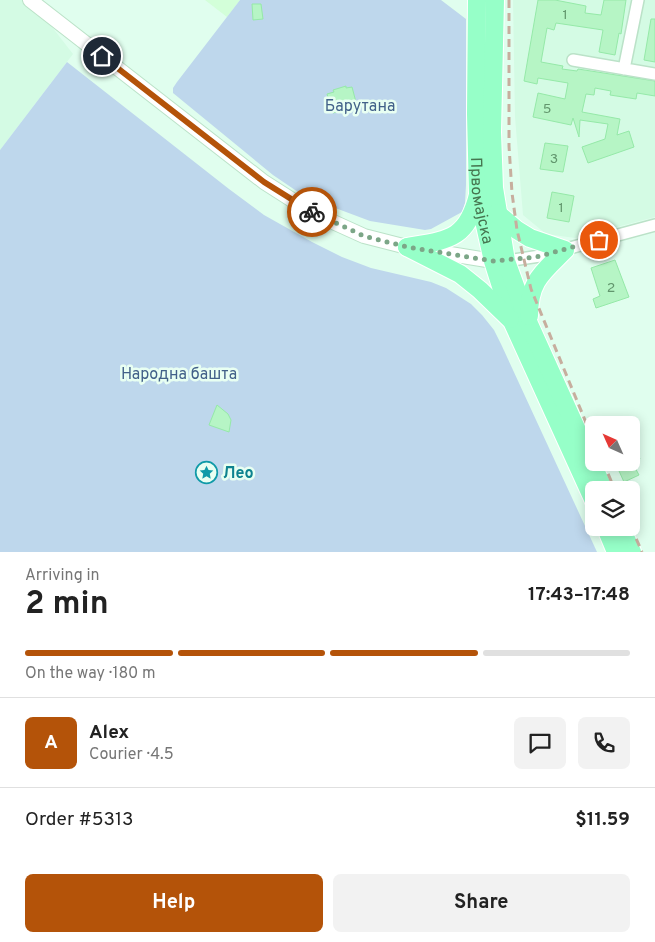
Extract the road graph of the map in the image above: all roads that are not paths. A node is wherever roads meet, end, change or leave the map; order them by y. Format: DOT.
graph roads {
  1 [pos="30,0"];
  2 [pos="477,0"];
  3 [pos="494,0"];
  4 [pos="638,0"];
  5 [pos="573,60"];
  6 [pos="624,69"];
  7 [pos="655,74"];
  8 [pos="478,194"];
  9 [pos="497,213"];
  10 [pos="655,225"];
  11 [pos="407,247"];
  12 [pos="565,250"];
  13 [pos="500,261"];
  14 [pos="520,323"];
  15 [pos="586,481"];
  16 [pos="599,481"];
  17 [pos="609,536"];
  18 [pos="625,536"];
  19 [pos="616,552"];
  20 [pos="632,552"];
  1 -- 11 [label="street"];
  2 -- 8 [label="main road, Првомајска"];
  3 -- 9 [label="main road, Првомајска"];
  4 -- 6 [label="street"];
  5 -- 6 [label="street"];
  6 -- 7 [label="street"];
  8 -- 11 [label="main road"];
  8 -- 13 [label="main road, Првомајска"];
  9 -- 12 [label="main road"];
  9 -- 13 [label="main road, Првомајска"];
  10 -- 12 [label="street"];
  11 -- 13 [label="street"];
  11 -- 14 [label="main road"];
  12 -- 13 [label="street"];
  12 -- 14 [label="main road"];
  13 -- 14 [label="main road, Првомајска"];
  14 -- 15 [label="main road, Првомајска"];
  14 -- 16 [label="main road, Првомајска"];
  17 -- 19 [label="main road"];
  18 -- 20 [label="main road"];
}
